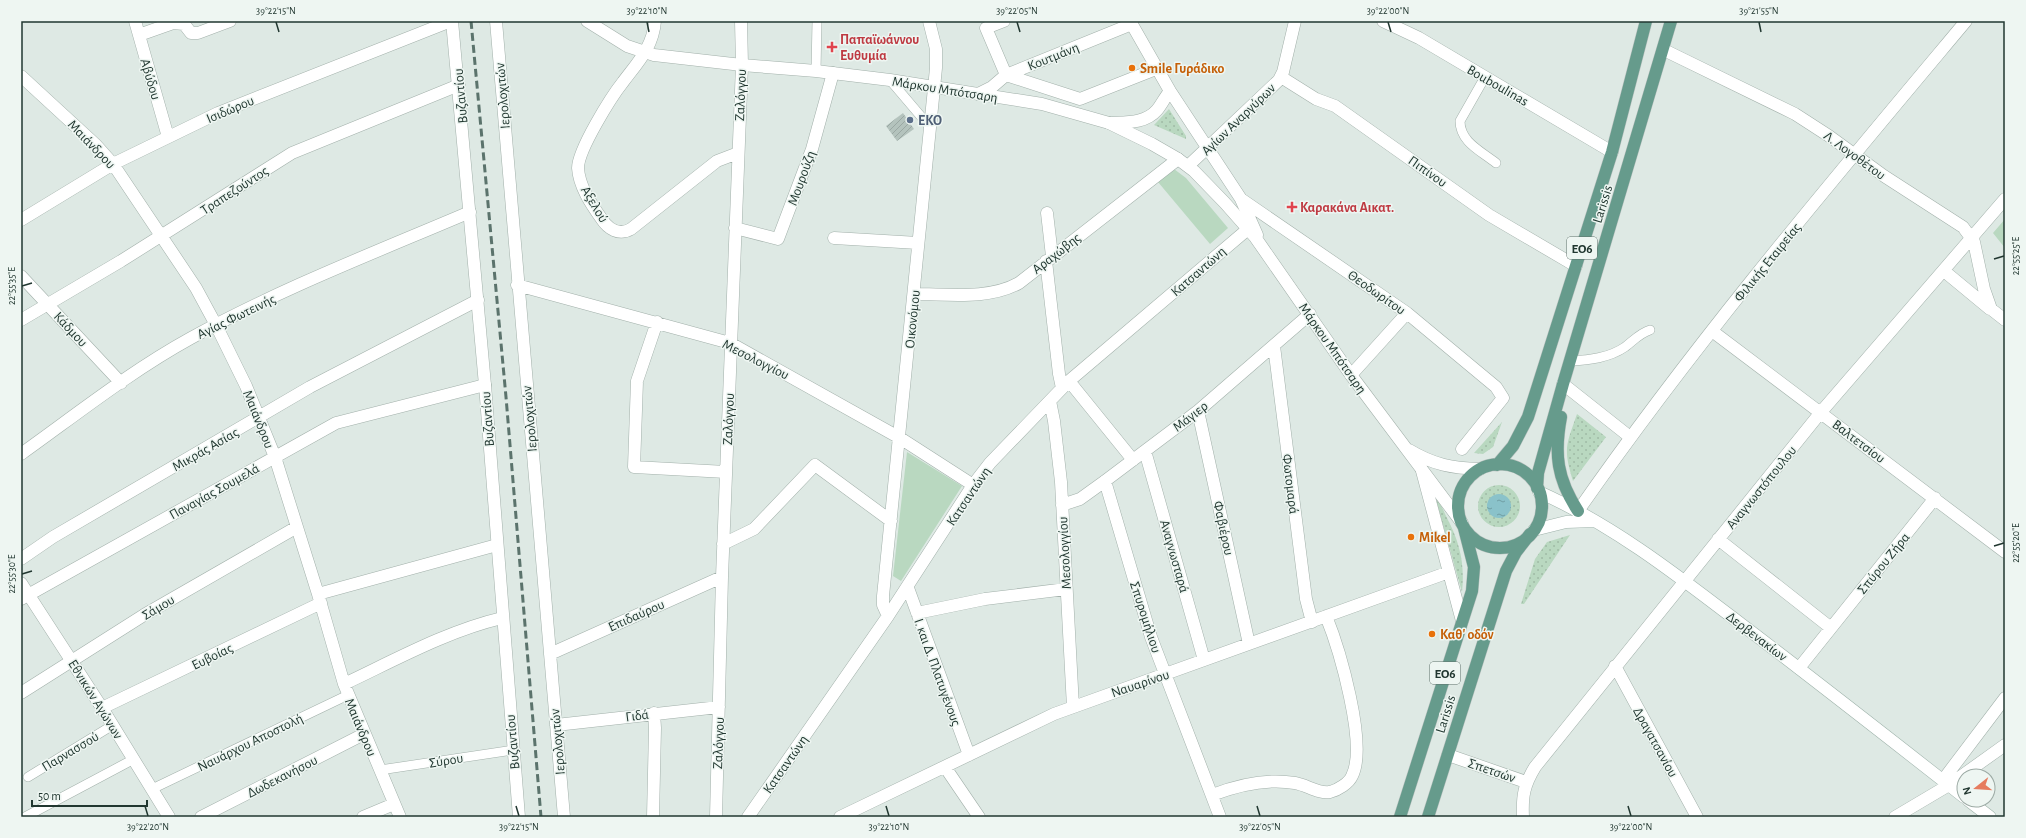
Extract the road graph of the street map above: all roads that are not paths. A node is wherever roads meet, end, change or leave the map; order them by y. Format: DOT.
graph roads {
  1 [pos="135,21"];
  2 [pos="230,21"];
  3 [pos="452,21"];
  4 [pos="496,21"];
  5 [pos="588,21"];
  6 [pos="655,21"];
  7 [pos="741,21"];
  8 [pos="817,21"];
  9 [pos="929,21"];
  10 [pos="1004,21"];
  11 [pos="1295,21"];
  12 [pos="1383,21"];
  13 [pos="1646,21"];
  14 [pos="1672,21"];
  15 [pos="1131,22"];
  16 [pos="1964,22"];
  17 [pos="139,35"];
  18 [pos="1664,50"];
  19 [pos="646,53"];
  20 [pos="742,65"];
  21 [pos="1156,69"];
  22 [pos="816,71"];
  23 [pos="833,73"];
  24 [pos="1006,75"];
  25 [pos="21,76"];
  26 [pos="1281,77"];
  27 [pos="1486,77"];
  28 [pos="890,80"];
  29 [pos="459,85"];
  30 [pos="934,86"];
  31 [pos="1170,91"];
  32 [pos="978,94"];
  33 [pos="1108,123"];
  34 [pos="930,127"];
  35 [pos="168,137"];
  36 [pos="1207,149"];
  37 [pos="1612,152"];
  38 [pos="738,153"];
  39 [pos="1853,154"];
  40 [pos="1496,162"];
  41 [pos="1183,163"];
  42 [pos="113,164"];
  43 [pos="1240,199"];
  44 [pos="2005,199"];
  45 [pos="470,212"];
  46 [pos="1047,213"];
  47 [pos="21,220"];
  48 [pos="735,228"];
  49 [pos="1248,229"];
  50 [pos="162,236"];
  51 [pos="834,238"];
  52 [pos="1972,238"];
  53 [pos="918,243"];
  54 [pos="1262,248"];
  55 [pos="1049,259"];
  56 [pos="1576,266"];
  57 [pos="1944,271"];
  58 [pos="21,276"];
  59 [pos="517,285"];
  60 [pos="914,294"];
  61 [pos="478,300"];
  62 [pos="48,304"];
  63 [pos="1991,309"];
  64 [pos="1407,313"];
  65 [pos="1310,314"];
  66 [pos="21,320"];
  67 [pos="2005,320"];
  68 [pos="657,322"];
  69 [pos="216,325"];
  70 [pos="1650,330"];
  71 [pos="1712,331"];
  72 [pos="730,343"];
  73 [pos="1274,346"];
  74 [pos="1570,361"];
  75 [pos="1351,375"];
  76 [pos="121,383"];
  77 [pos="1563,384"];
  78 [pos="485,385"];
  79 [pos="1066,385"];
  80 [pos="1050,401"];
  81 [pos="1198,411"];
  82 [pos="1821,412"];
  83 [pos="260,418"];
  84 [pos="1630,437"];
  85 [pos="900,438"];
  86 [pos="1404,448"];
  87 [pos="1462,449"];
  88 [pos="1145,451"];
  89 [pos="21,454"];
  90 [pos="275,458"];
  91 [pos="1133,460"];
  92 [pos="1497,464"];
  93 [pos="1480,469"];
  94 [pos="1422,471"];
  95 [pos="726,472"];
  96 [pos="1105,481"];
  97 [pos="973,486"];
  98 [pos="1538,490"];
  99 [pos="1935,498"];
  100 [pos="1062,505"];
  101 [pos="1578,511"];
  102 [pos="891,521"];
  103 [pos="1595,521"];
  104 [pos="1463,525"];
  105 [pos="297,527"];
  106 [pos="1532,532"];
  107 [pos="1718,539"];
  108 [pos="723,544"];
  109 [pos="497,545"];
  110 [pos="2005,552"];
  111 [pos="21,559"];
  112 [pos="1449,572"];
  113 [pos="722,576"];
  114 [pos="1684,581"];
  115 [pos="21,582"];
  116 [pos="908,588"];
  117 [pos="1066,589"];
  118 [pos="25,597"];
  119 [pos="320,599"];
  120 [pos="917,614"];
  121 [pos="888,616"];
  122 [pos="1326,616"];
  123 [pos="502,618"];
  124 [pos="1462,621"];
  125 [pos="1312,622"];
  126 [pos="1831,628"];
  127 [pos="1249,644"];
  128 [pos="550,654"];
  129 [pos="72,660"];
  130 [pos="1204,660"];
  131 [pos="1615,666"];
  132 [pos="1799,668"];
  133 [pos="1165,674"];
  134 [pos="346,690"];
  135 [pos="21,693"];
  136 [pos="2005,698"];
  137 [pos="1073,706"];
  138 [pos="719,707"];
  139 [pos="102,708"];
  140 [pos="654,713"];
  141 [pos="113,725"];
  142 [pos="556,725"];
  143 [pos="364,734"];
  144 [pos="2005,745"];
  145 [pos="513,750"];
  146 [pos="969,755"];
  147 [pos="1448,755"];
  148 [pos="134,759"];
  149 [pos="945,768"];
  150 [pos="380,770"];
  151 [pos="28,777"];
  152 [pos="1526,782"];
  153 [pos="1946,783"];
  154 [pos="152,789"];
  155 [pos="1956,791"];
  156 [pos="1212,795"];
  157 [pos="394,804"];
  158 [pos="1978,808"];
  159 [pos="25,817"];
  160 [pos="169,817"];
  161 [pos="201,817"];
  162 [pos="363,817"];
  163 [pos="400,817"];
  164 [pos="519,817"];
  165 [pos="564,817"];
  166 [pos="653,817"];
  167 [pos="716,817"];
  168 [pos="748,817"];
  169 [pos="840,817"];
  170 [pos="979,817"];
  171 [pos="1220,817"];
  172 [pos="1400,817"];
  173 [pos="1428,817"];
  174 [pos="1523,817"];
  175 [pos="1697,817"];
  176 [pos="1895,817"];
  177 [pos="1990,817"];
  1 -- 17 [label="street, Αβύδου"];
  2 -- 17 [label="street"];
  3 -- 29 [label="street, Βυζαντίου"];
  3 -- 35 [label="street, Ισιδώρου"];
  4 -- 59 [label="street, Ιερολοχιτών"];
  5 -- 19 [label="street, Μάρκου Μπότσαρη"];
  6 -- 19 [label="street, Αξελού"];
  7 -- 20 [label="street, Ζαλόγγου"];
  8 -- 22 [label="lane"];
  9 -- 30 [label="street, Οικονόμου"];
  10 -- 24 [label="street"];
  11 -- 26 [label="street, Αγίων Αναργύρων"];
  12 -- 27 [label="street, Bouboulinas"];
  13 -- 37 [label="main road, Larissis / ΕΟ6"];
  14 -- 18 [label="main road, Larissis / ΕΟ6"];
  15 -- 21 [label="street, Μάρκου Μπότσαρη"];
  15 -- 24 [label="street, Κουτμάνη"];
  16 -- 39 [label="street, Φιλικής Εταιρείας"];
  17 -- 35 [label="street, Αβύδου"];
  18 -- 39 [label="street, Λ. Λογοθέτου"];
  18 -- 74 [label="main road, Larissis / ΕΟ6"];
  19 -- 20 [label="street, Μάρκου Μπότσαρη"];
  19 -- 38 [label="street, Αξελού"];
  20 -- 22 [label="street, Μάρκου Μπότσαρη"];
  20 -- 38 [label="street, Ζαλόγγου"];
  21 -- 24 [label="street"];
  21 -- 31 [label="street, Μάρκου Μπότσαρη"];
  22 -- 23 [label="street, Μάρκου Μπότσαρη"];
  23 -- 28 [label="street, Μάρκου Μπότσαρη"];
  23 -- 48 [label="street, Μουρούζη"];
  24 -- 32 [label="street, Κουτμάνη"];
  25 -- 42 [label="street, Μαιάνδρου"];
  26 -- 36 [label="street, Αγίων Αναργύρων"];
  26 -- 56 [label="street, Πιπίνου"];
  27 -- 37 [label="street, Bouboulinas"];
  27 -- 40 [label="lane"];
  28 -- 30 [label="street, Μάρκου Μπότσαρη"];
  28 -- 34 [label="lane"];
  29 -- 45 [label="street, Βυζαντίου"];
  29 -- 50 [label="street, Τραπεζούντος"];
  30 -- 32 [label="street, Μάρκου Μπότσαρη"];
  30 -- 34 [label="street, Οικονόμου"];
  31 -- 33 [label="street"];
  31 -- 36 [label="street, Μάρκου Μπότσαρη"];
  32 -- 33 [label="street, Μάρκου Μπότσαρη"];
  33 -- 41 [label="street, Μάρκου Μπότσαρη"];
  34 -- 53 [label="street, Οικονόμου"];
  35 -- 42 [label="street, Ισιδώρου"];
  36 -- 41 [label="street, Αγίων Αναργύρων"];
  36 -- 43 [label="street, Μάρκου Μπότσαρη"];
  37 -- 56 [label="main road, Larissis / ΕΟ6"];
  38 -- 48 [label="street, Ζαλόγγου"];
  39 -- 52 [label="street, Λ. Λογοθέτου"];
  39 -- 71 [label="street, Φιλικής Εταιρείας"];
  41 -- 49 [label="street, Μάρκου Μπότσαρη"];
  41 -- 55 [label="street, Αραχώβης"];
  42 -- 47 [label="street, Ισιδώρου"];
  42 -- 50 [label="street, Μαιάνδρου"];
  43 -- 54 [label="street, Μάρκου Μπότσαρη"];
  43 -- 64 [label="street, Θεοδωρίτου"];
  44 -- 52 [label="street, Αναγνωστόπουλου"];
  45 -- 61 [label="street, Βυζαντίου"];
  45 -- 69 [label="street, Αγίας Φωτεινής"];
  46 -- 55 [label="street"];
  48 -- 72 [label="street, Ζαλόγγου"];
  49 -- 54 [label="street, Μάρκου Μπότσαρη"];
  49 -- 79 [label="street, Κατσαντώνη"];
  50 -- 62 [label="street, Τραπεζούντος"];
  50 -- 69 [label="street, Μαιάνδρου"];
  51 -- 53 [label="street"];
  52 -- 57 [label="street, Αναγνωστόπουλου"];
  52 -- 63 [label="street, Λ. Λογοθέτου"];
  53 -- 60 [label="street, Οικονόμου"];
  54 -- 65 [label="street, Μάρκου Μπότσαρη"];
  55 -- 60 [label="street, Αραχώβης"];
  55 -- 79 [label="street"];
  56 -- 92 [label="main road, Larissis / ΕΟ6"];
  57 -- 63 [label="street"];
  57 -- 82 [label="street, Αναγνωστόπουλου"];
  58 -- 62 [label="street, Κάδμου"];
  59 -- 68 [label="street, Μεσολογγίου"];
  59 -- 128 [label="street, Ιερολοχιτών"];
  60 -- 85 [label="street, Οικονόμου"];
  61 -- 78 [label="street, Βυζαντίου"];
  61 -- 83 [label="street, Μικράς Ασίας"];
  62 -- 66 [label="street, Τραπεζούντος"];
  62 -- 76 [label="street, Κάδμου"];
  63 -- 67 [label="street"];
  64 -- 75 [label="street"];
  64 -- 87 [label="street, Θεοδωρίτου"];
  65 -- 73 [label="street, Μάγιερ"];
  65 -- 75 [label="street, Μάρκου Μπότσαρη"];
  68 -- 72 [label="street, Μεσολογγίου"];
  68 -- 95 [label="street"];
  69 -- 76 [label="street, Αγίας Φωτεινής"];
  69 -- 83 [label="street, Μαιάνδρου"];
  70 -- 74 [label="lane"];
  71 -- 82 [label="street, Βαλτετσίου"];
  71 -- 84 [label="street, Φιλικής Εταιρείας"];
  72 -- 85 [label="street, Μεσολογγίου"];
  72 -- 95 [label="street, Ζαλόγγου"];
  73 -- 81 [label="street, Μάγιερ"];
  73 -- 125 [label="street, Φωτομαρά"];
  74 -- 77 [label="main road, Larissis / ΕΟ6"];
  75 -- 86 [label="street, Μάρκου Μπότσαρη"];
  76 -- 89 [label="street, Αγίας Φωτεινής"];
  77 -- 84 [label="street"];
  77 -- 98 [label="main road, Larissis / ΕΟ6"];
  77 -- 101 [label="main road"];
  78 -- 90 [label="street, Παναγίας Σουμελά"];
  78 -- 109 [label="street, Βυζαντίου"];
  79 -- 80 [label="street, Κατσαντώνη"];
  79 -- 91 [label="street"];
  80 -- 97 [label="street, Κατσαντώνη"];
  80 -- 100 [label="street, Μεσολογγίου"];
  81 -- 88 [label="street, Μάγιερ"];
  81 -- 127 [label="street, Φαβιέρου"];
  82 -- 99 [label="street, Βαλτετσίου"];
  82 -- 107 [label="street, Αναγνωστόπουλου"];
  83 -- 90 [label="street, Μαιάνδρου"];
  83 -- 111 [label="street, Μικράς Ασίας"];
  84 -- 101 [label="street, Φιλικής Εταιρείας"];
  85 -- 97 [label="street, Μεσολογγίου"];
  85 -- 102 [label="street, Οικονόμου"];
  86 -- 93 [label="street"];
  86 -- 94 [label="street, Μάρκου Μπότσαρη"];
  88 -- 91 [label="street, Μάγιερ"];
  88 -- 130 [label="street, Αναγνωσταρά"];
  90 -- 105 [label="street, Μαιάνδρου"];
  90 -- 118 [label="street, Παναγίας Σουμελά"];
  91 -- 96 [label="street, Μάγιερ"];
  92 -- 93 [label="main road, ΕΟ6"];
  92 -- 98 [label="main road, ΕΟ6"];
  93 -- 104 [label="main road, ΕΟ6"];
  94 -- 104 [label="street, Μάρκου Μπότσαρη"];
  94 -- 112 [label="street"];
  95 -- 108 [label="street, Ζαλόγγου"];
  96 -- 100 [label="street, Μάγιερ"];
  96 -- 133 [label="street, Σπυρομήλιου"];
  97 -- 116 [label="street, Κατσαντώνη"];
  98 -- 101 [label="street, Δερβενακίων"];
  98 -- 106 [label="main road, ΕΟ6"];
  99 -- 110 [label="street, Βαλτετσίου"];
  99 -- 126 [label="street, Σπύρου Ζήρα"];
  100 -- 117 [label="street, Μεσολογγίου"];
  101 -- 103 [label="street, Δερβενακίων"];
  102 -- 108 [label="street"];
  102 -- 121 [label="street, Οικονόμου"];
  103 -- 106 [label="street"];
  103 -- 114 [label="street, Δερβενακίων"];
  104 -- 106 [label="main road"];
  104 -- 124 [label="main road, Larissis / ΕΟ6"];
  105 -- 119 [label="street, Μαιάνδρου"];
  105 -- 129 [label="street, Σάμου"];
  106 -- 147 [label="main road, Larissis / ΕΟ6"];
  107 -- 114 [label="street, Αναγνωστόπουλου"];
  107 -- 126 [label="street"];
  108 -- 113 [label="street, Ζαλόγγου"];
  109 -- 119 [label="street, Ευβοίας"];
  109 -- 123 [label="street, Βυζαντίου"];
  112 -- 122 [label="street, Ναυαρίνου"];
  112 -- 124 [label="street"];
  113 -- 128 [label="street, Επιδαύρου"];
  113 -- 138 [label="street, Ζαλόγγου"];
  114 -- 131 [label="street, Αναγνωστόπουλου"];
  114 -- 132 [label="street, Δερβενακίων"];
  115 -- 118 [label="street, Εθνικών Αγώνων"];
  116 -- 120 [label="street, Ι. και Δ. Πλατυγένους"];
  116 -- 121 [label="street, Κατσαντώνη"];
  117 -- 120 [label="street"];
  117 -- 137 [label="street, Μεσολογγίου"];
  118 -- 129 [label="street, Εθνικών Αγώνων"];
  119 -- 134 [label="street, Μαιάνδρου"];
  119 -- 139 [label="street, Ευβοίας"];
  120 -- 146 [label="street, Ι. και Δ. Πλατυγένους"];
  121 -- 168 [label="street, Κατσαντώνη"];
  122 -- 125 [label="street, Ναυαρίνου"];
  122 -- 156 [label="street"];
  123 -- 134 [label="street, Ναυάρχου Αποστολή"];
  123 -- 145 [label="street, Βυζαντίου"];
  124 -- 172 [label="main road, Larissis / ΕΟ6"];
  125 -- 127 [label="street, Ναυαρίνου"];
  126 -- 132 [label="street, Σπύρου Ζήρα"];
  127 -- 130 [label="street, Ναυαρίνου"];
  128 -- 142 [label="street, Ιερολοχιτών"];
  129 -- 135 [label="street, Σάμου"];
  129 -- 139 [label="street, Εθνικών Αγώνων"];
  130 -- 133 [label="street, Ναυαρίνου"];
  131 -- 152 [label="street, Αναγνωστόπουλου"];
  131 -- 175 [label="street, Δραγατσανίου"];
  132 -- 153 [label="street, Δερβενακίων"];
  133 -- 137 [label="street, Ναυαρίνου"];
  133 -- 156 [label="street, Σπυρομήλιου"];
  134 -- 143 [label="street, Μαιάνδρου"];
  134 -- 154 [label="lane, Ναυάρχου Αποστολή"];
  136 -- 153 [label="street"];
  137 -- 146 [label="street, Ναυαρίνου"];
  138 -- 140 [label="street, Γιδά"];
  138 -- 167 [label="street, Ζαλόγγου"];
  139 -- 141 [label="street, Εθνικών Αγώνων"];
  140 -- 142 [label="street, Γιδά"];
  140 -- 166 [label="street"];
  141 -- 148 [label="street, Εθνικών Αγώνων"];
  141 -- 151 [label="lane, Παρνασσού"];
  142 -- 165 [label="street, Ιερολοχιτών"];
  143 -- 150 [label="street, Μαιάνδρου"];
  143 -- 161 [label="street, Δωδεκανήσου"];
  144 -- 153 [label="street"];
  145 -- 150 [label="lane, Σύρου"];
  145 -- 164 [label="street, Βυζαντίου"];
  146 -- 149 [label="street, Ναυαρίνου"];
  147 -- 152 [label="street, Σπετσών"];
  147 -- 173 [label="main road, Larissis / ΕΟ6"];
  148 -- 154 [label="street, Εθνικών Αγώνων"];
  148 -- 159 [label="lane"];
  149 -- 169 [label="street, Ναυαρίνου"];
  149 -- 170 [label="street"];
  150 -- 157 [label="street, Μαιάνδρου"];
  152 -- 174 [label="street, Σπετσών"];
  153 -- 155 [label="street, Δερβενακίων"];
  153 -- 176 [label="street"];
  154 -- 160 [label="street, Εθνικών Αγώνων"];
  156 -- 171 [label="street, Σπυρομήλιου"];
  157 -- 162 [label="street"];
  157 -- 163 [label="street, Μαιάνδρου"];
  158 -- 177 [label="street"];
}
